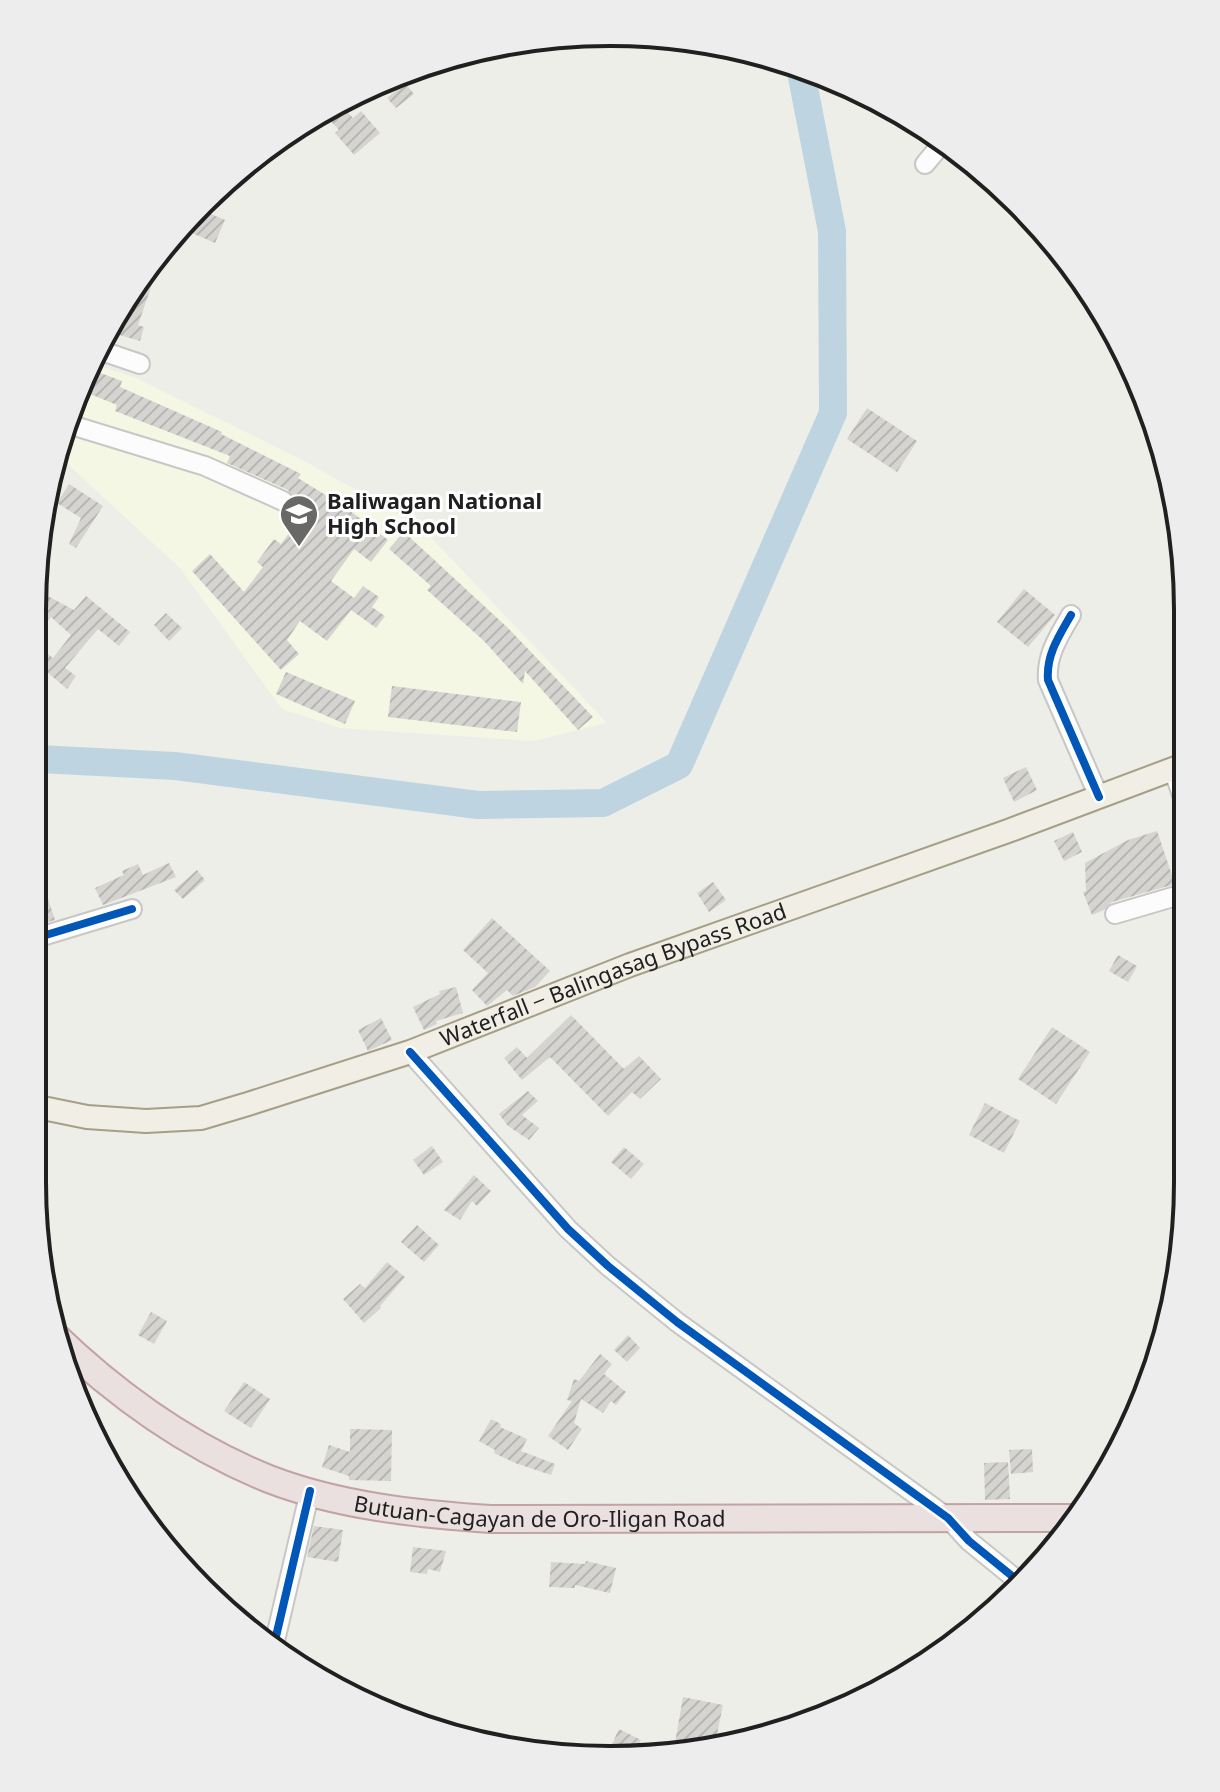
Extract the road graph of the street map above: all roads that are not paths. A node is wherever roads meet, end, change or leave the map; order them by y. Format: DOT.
graph roads {
  1 [pos="936,151"];
  2 [pos="925,164"];
  3 [pos="108,353"];
  4 [pos="140,364"];
  5 [pos="77,427"];
  6 [pos="283,501"];
  7 [pos="1071,615"];
  8 [pos="1174,769"];
  9 [pos="1099,797"];
  10 [pos="1174,897"];
  11 [pos="132,909"];
  12 [pos="1115,914"];
  13 [pos="46,935"];
  14 [pos="410,1052"];
  15 [pos="46,1109"];
  16 [pos="73,1353"];
  17 [pos="310,1491"];
  18 [pos="948,1518"];
  19 [pos="1062,1518"];
  20 [pos="1013,1577"];
  21 [pos="276,1636"];
  1 -- 2 [label="street"];
  3 -- 4 [label="street"];
  5 -- 6 [label="street"];
  7 -- 9 [label="street"];
  8 -- 9 [label="main road, Waterfall ‒ Balingasag Bypass Road"];
  9 -- 14 [label="main road, Waterfall ‒ Balingasag Bypass Road"];
  10 -- 12 [label="street"];
  11 -- 13 [label="street"];
  14 -- 15 [label="main road, Waterfall ‒ Balingasag Bypass Road"];
  14 -- 18 [label="street"];
  16 -- 17 [label="highway, Butuan-Cagayan de Oro-Iligan Road"];
  17 -- 18 [label="highway, Butuan-Cagayan de Oro-Iligan Road"];
  17 -- 21 [label="street"];
  18 -- 19 [label="highway, Butuan-Cagayan de Oro-Iligan Road"];
  18 -- 20 [label="street"];
}
